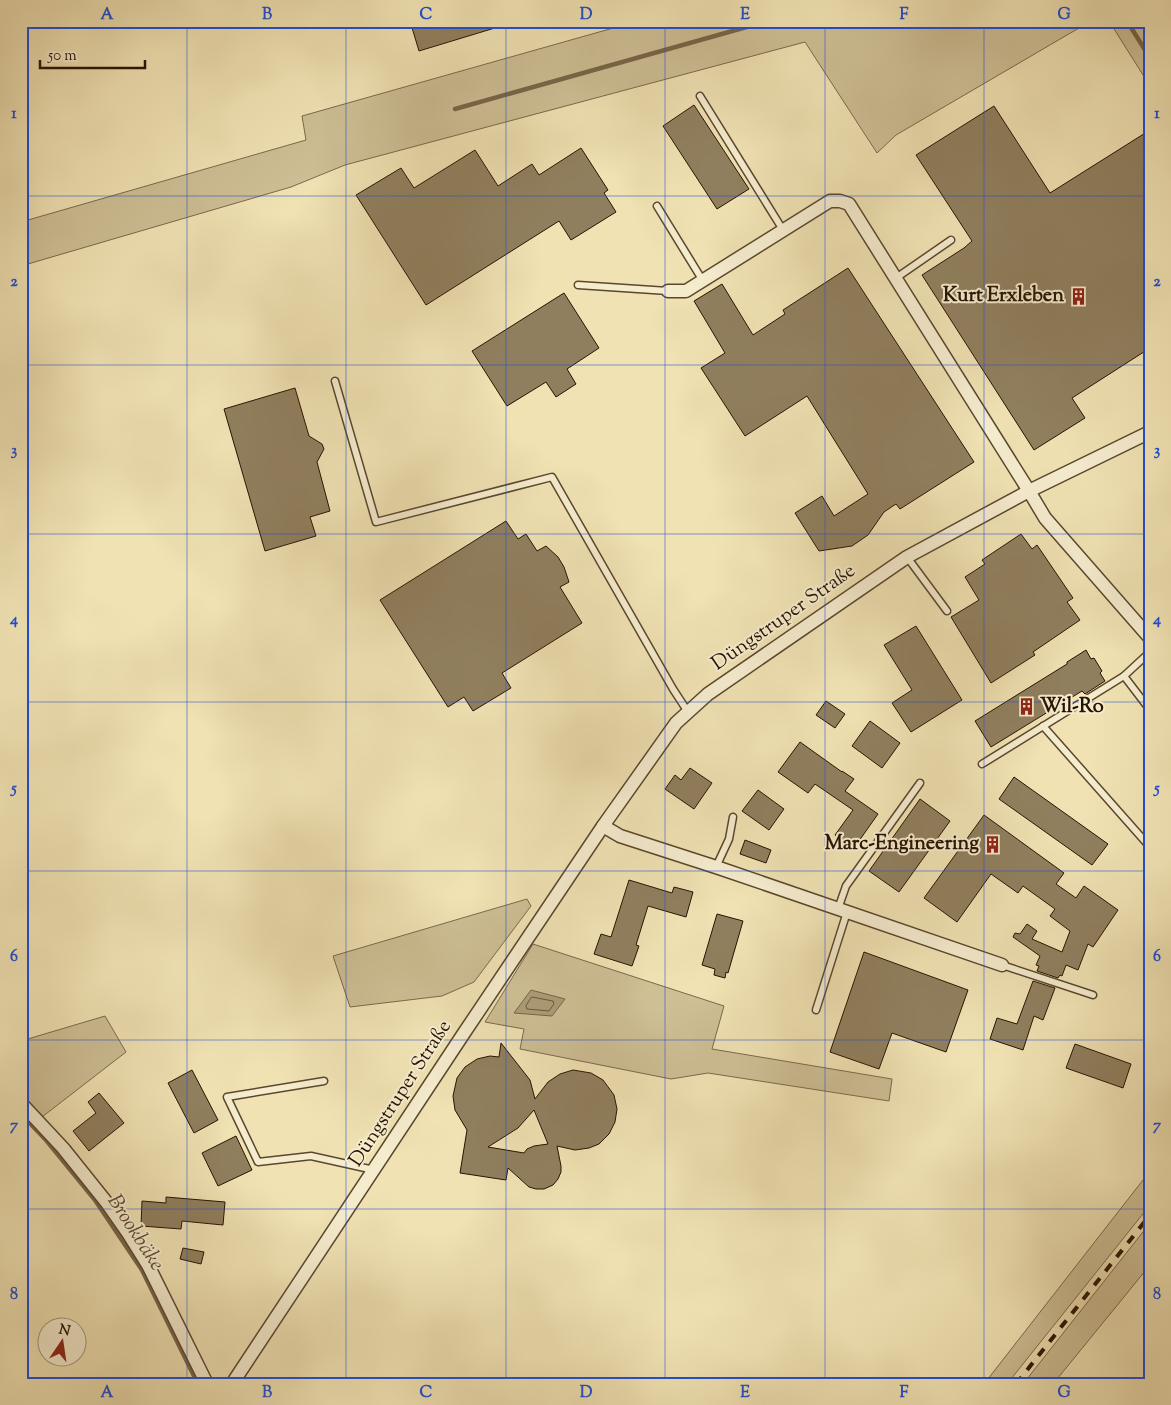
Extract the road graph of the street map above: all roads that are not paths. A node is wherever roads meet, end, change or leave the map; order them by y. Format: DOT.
graph roads {
  1 [pos="700,96"];
  2 [pos="657,206"];
  3 [pos="783,230"];
  4 [pos="951,240"];
  5 [pos="896,278"];
  6 [pos="704,281"];
  7 [pos="578,285"];
  8 [pos="668,291"];
  9 [pos="335,381"];
  10 [pos="1150,432"];
  11 [pos="1029,491"];
  12 [pos="906,557"];
  13 [pos="947,611"];
  14 [pos="1150,638"];
  15 [pos="1150,652"];
  16 [pos="1124,676"];
  17 [pos="1150,710"];
  18 [pos="688,712"];
  19 [pos="1043,726"];
  20 [pos="982,764"];
  21 [pos="920,783"];
  22 [pos="733,817"];
  23 [pos="604,826"];
  24 [pos="1150,847"];
  25 [pos="716,867"];
  26 [pos="843,911"];
  27 [pos="1002,965"];
  28 [pos="1093,995"];
  29 [pos="816,1010"];
  30 [pos="324,1081"];
  31 [pos="21,1103"];
  32 [pos="374,1170"];
  33 [pos="207,1384"];
  34 [pos="232,1384"];
  1 -- 3 [label="lane"];
  2 -- 6 [label="lane"];
  3 -- 5 [label="street"];
  3 -- 6 [label="street"];
  4 -- 5 [label="lane"];
  5 -- 11 [label="street"];
  6 -- 8 [label="street"];
  7 -- 8 [label="lane"];
  9 -- 18 [label="lane"];
  10 -- 11 [label="street, Düngstruper Straße"];
  11 -- 12 [label="street, Düngstruper Straße"];
  11 -- 14 [label="street"];
  12 -- 13 [label="lane"];
  12 -- 18 [label="street, Düngstruper Straße"];
  15 -- 16 [label="lane"];
  16 -- 17 [label="lane"];
  16 -- 19 [label="lane"];
  18 -- 23 [label="street, Düngstruper Straße"];
  19 -- 20 [label="lane"];
  19 -- 24 [label="lane"];
  21 -- 26 [label="lane"];
  22 -- 25 [label="lane"];
  23 -- 25 [label="street"];
  23 -- 32 [label="street, Düngstruper Straße"];
  25 -- 26 [label="street"];
  26 -- 27 [label="street"];
  26 -- 29 [label="lane"];
  27 -- 28 [label="lane"];
  30 -- 32 [label="lane"];
  31 -- 33 [label="street"];
  32 -- 34 [label="street, Düngstruper Straße"];
}
